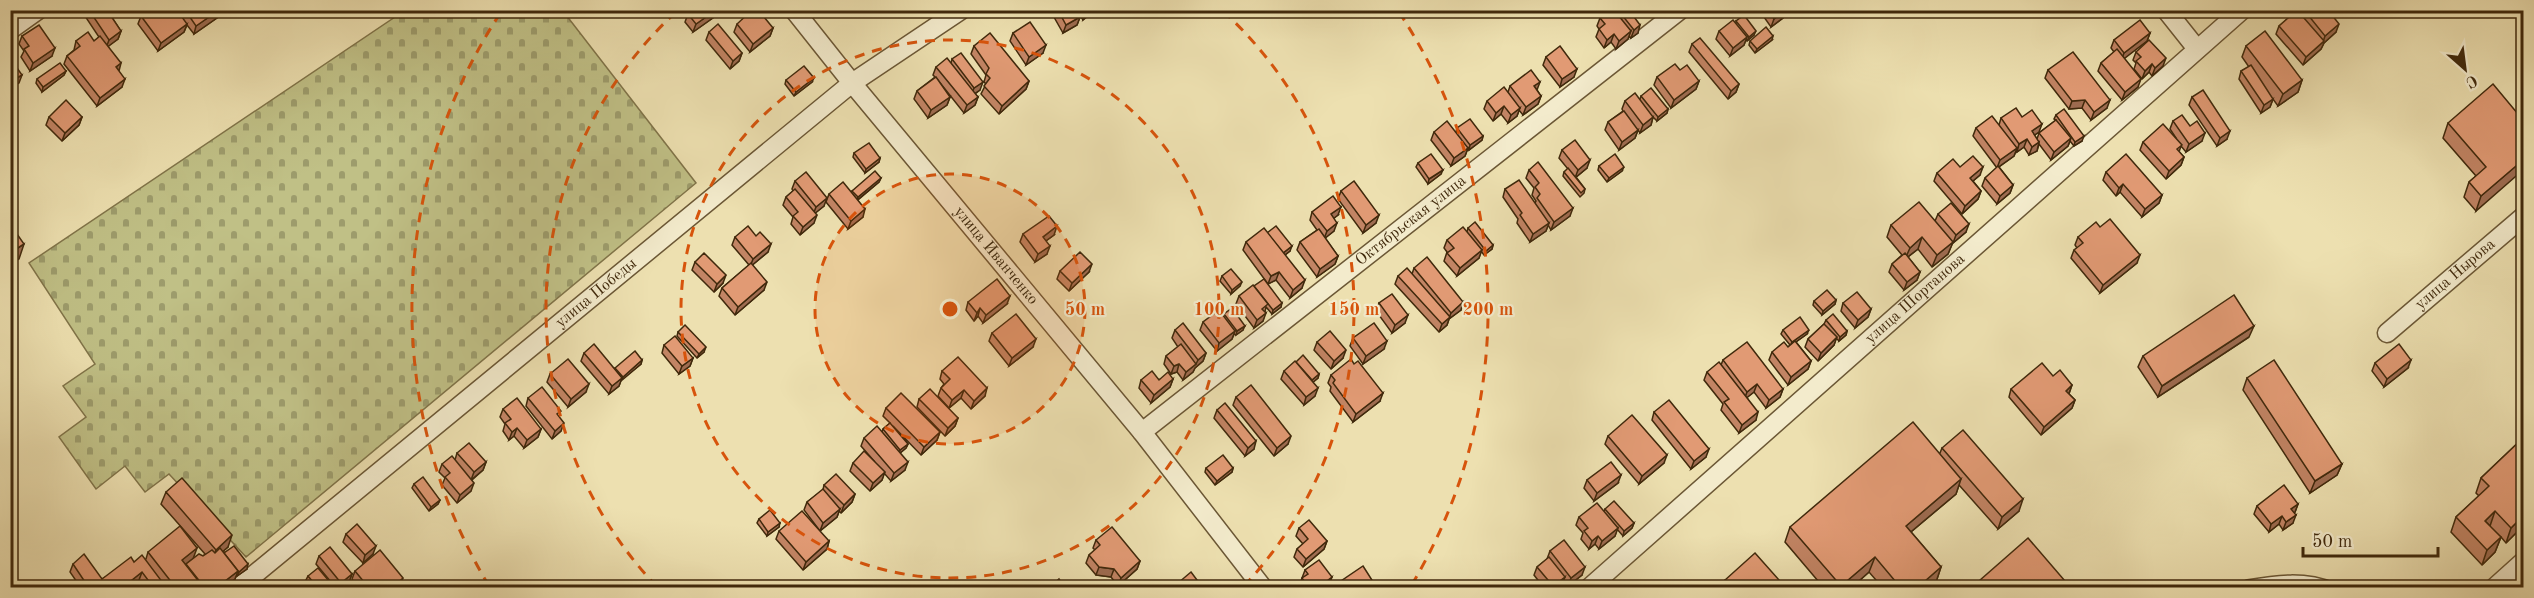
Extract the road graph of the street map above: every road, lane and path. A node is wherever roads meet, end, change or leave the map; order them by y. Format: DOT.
graph roads {
  1 [pos="38,10"];
  2 [pos="794,10"];
  3 [pos="961,10"];
  4 [pos="1680,10"];
  5 [pos="2166,10"];
  6 [pos="2242,10"];
  7 [pos="10,30"];
  8 [pos="2197,49"];
  9 [pos="852,83"];
  10 [pos="2523,216"];
  11 [pos="2387,333"];
  12 [pos="1142,432"];
  13 [pos="2523,561"];
  14 [pos="2248,585"];
  15 [pos="238,588"];
  16 [pos="1263,588"];
  17 [pos="1589,588"];
  18 [pos="2333,588"];
  19 [pos="2494,588"];
  1 -- 7 [label="street"];
  2 -- 9 [label="street, улица Иванченко"];
  3 -- 9 [label="street, улица Победы"];
  4 -- 12 [label="street, Октябрьская улица"];
  5 -- 8 [label="street"];
  6 -- 8 [label="street, улица Шортанова"];
  8 -- 17 [label="street, улица Шортанова"];
  9 -- 12 [label="street, улица Иванченко"];
  9 -- 15 [label="street, улица Победы"];
  10 -- 11 [label="street, улица Нырова"];
  12 -- 16 [label="street, улица Иванченко"];
  13 -- 19 [label="street"];
  14 -- 18 [label="lane"];
}
